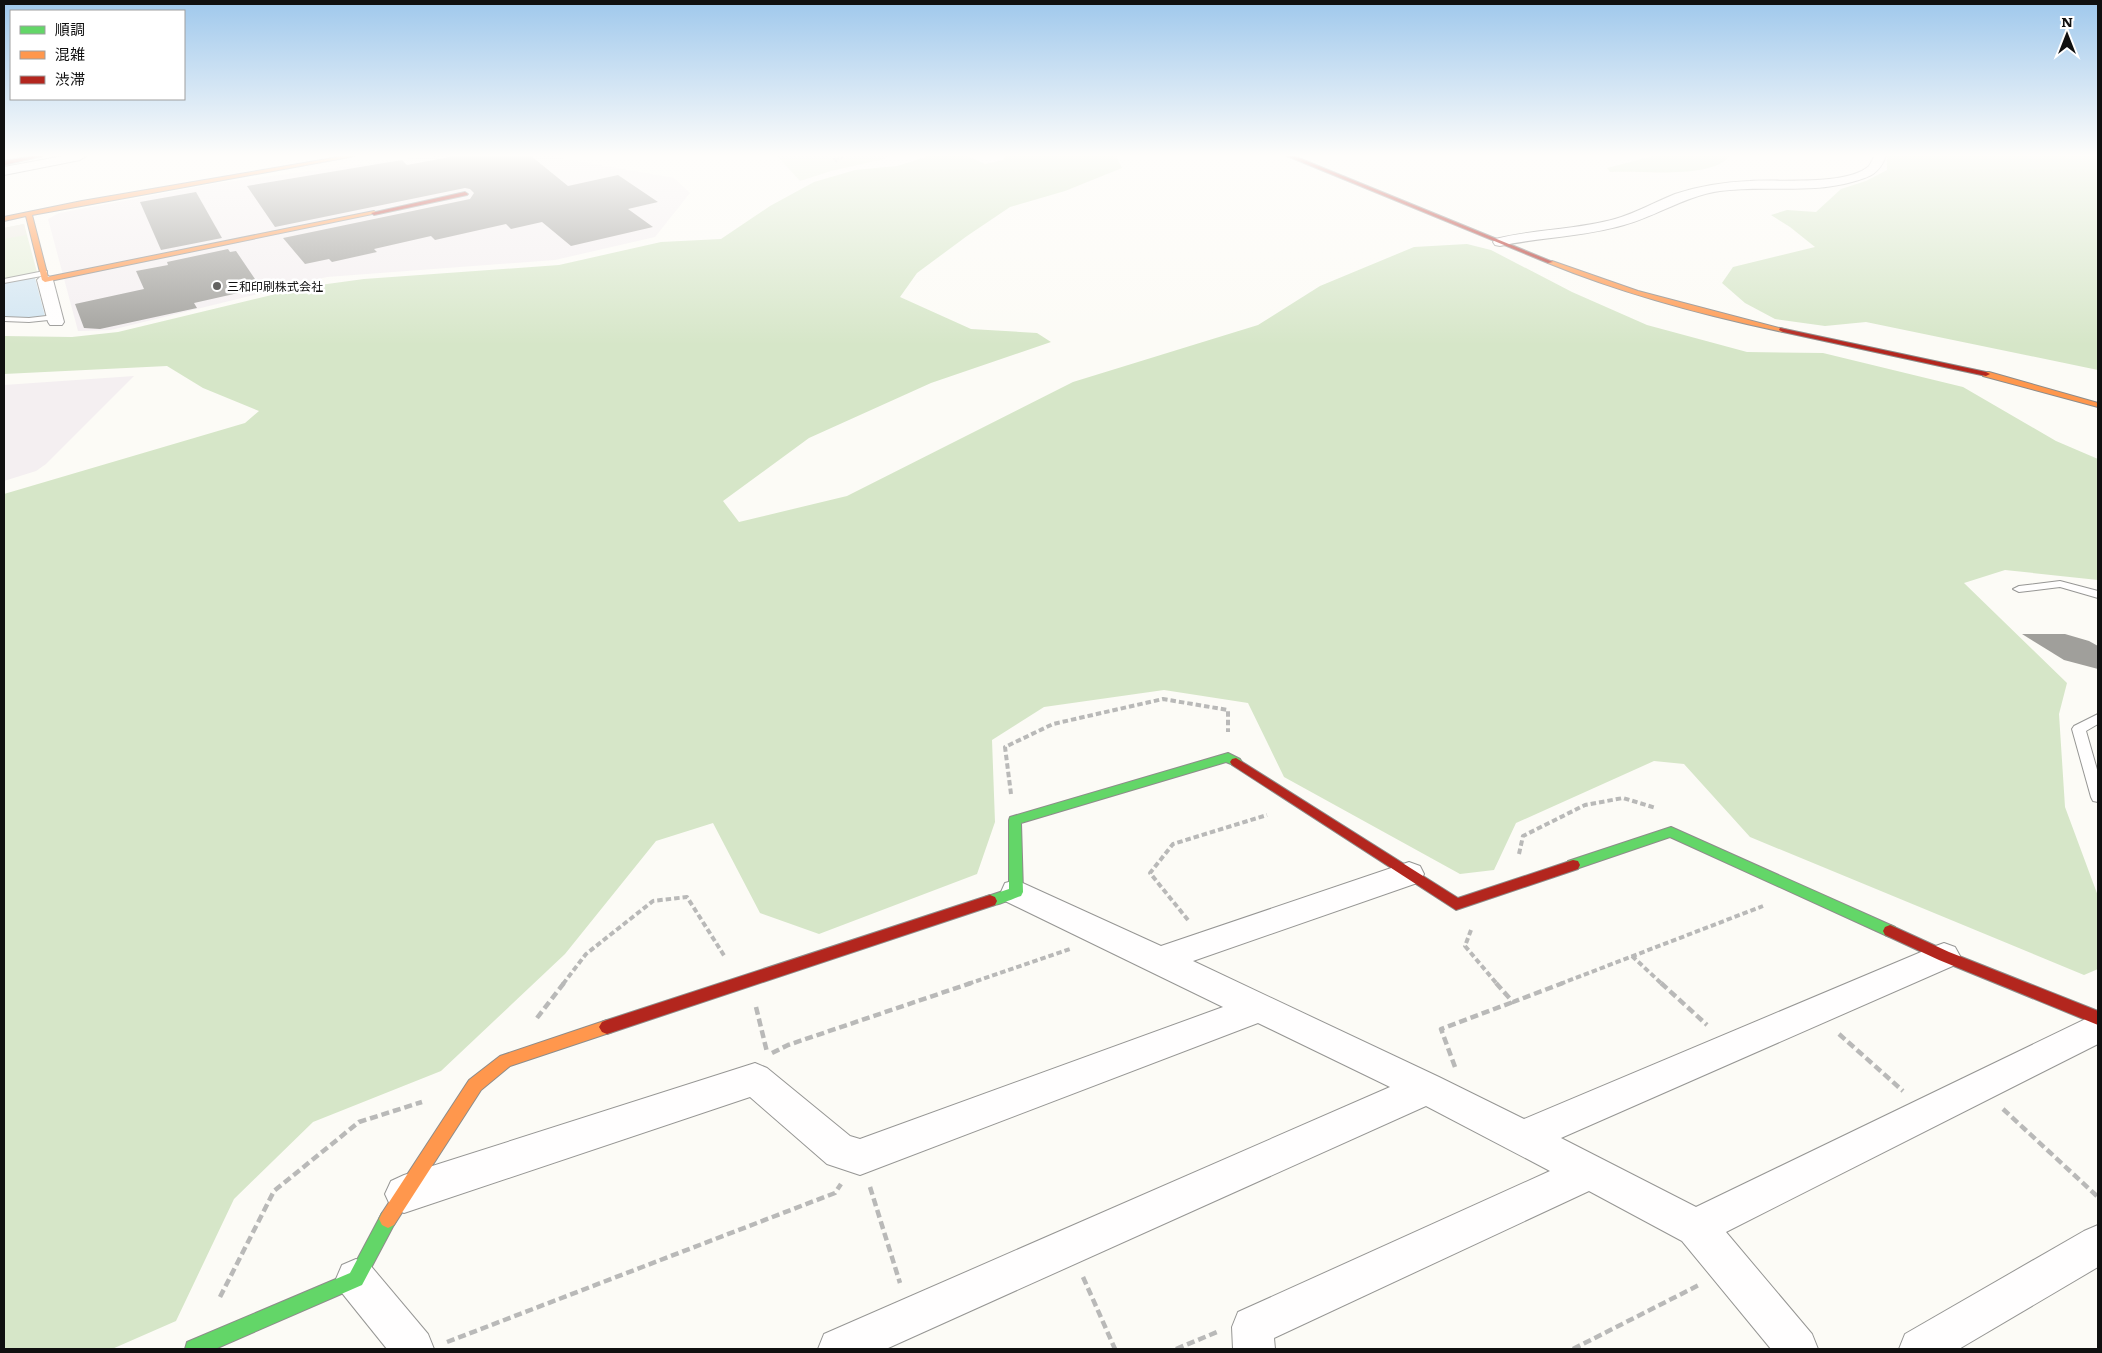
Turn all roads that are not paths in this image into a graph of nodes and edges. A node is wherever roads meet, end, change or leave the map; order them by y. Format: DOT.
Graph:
graph roads {
  1 [pos="30,219"];
  2 [pos="337,219"];
  3 [pos="1444,219"];
  4 [pos="1631,219"];
  5 [pos="1500,242"];
  6 [pos="44,277"];
  7 [pos="4,281"];
  8 [pos="4,319"];
  9 [pos="56,320"];
  10 [pos="2098,405"];
  11 [pos="2019,589"];
  12 [pos="2098,595"];
  13 [pos="2098,718"];
  14 [pos="2098,797"];
  15 [pos="1409,874"];
  16 [pos="1016,892"];
  17 [pos="1944,956"];
  18 [pos="1159,960"];
  19 [pos="1259,1008"];
  20 [pos="2098,1018"];
  21 [pos="2098,1028"];
  22 [pos="1427,1088"];
  23 [pos="1524,1137"];
  24 [pos="1590,1172"];
  25 [pos="404,1194"];
  26 [pos="1696,1227"];
  27 [pos="2098,1245"];
  28 [pos="356,1279"];
  29 [pos="1253,1338"];
  30 [pos="426,1348"];
  31 [pos="194,1349"];
  32 [pos="840,1349"];
  33 [pos="1797,1349"];
  34 [pos="1920,1349"];
  1 -- 6 [label="main road"];
  2 -- 6 [label="main road"];
  3 -- 5 [label="main road"];
  4 -- 5 [label="street"];
  5 -- 10 [label="main road"];
  6 -- 7 [label="lane"];
  6 -- 9 [label="street"];
  8 -- 9 [label="lane"];
  11 -- 12 [label="lane"];
  13 -- 14 [label="lane"];
  15 -- 16 [label="main road"];
  15 -- 17 [label="main road"];
  15 -- 18 [label="street"];
  16 -- 18 [label="street"];
  16 -- 25 [label="main road"];
  17 -- 20 [label="main road"];
  17 -- 23 [label="street"];
  18 -- 19 [label="street"];
  19 -- 22 [label="street"];
  19 -- 25 [label="street"];
  21 -- 26 [label="street"];
  22 -- 23 [label="street"];
  22 -- 32 [label="street"];
  23 -- 24 [label="street"];
  24 -- 26 [label="street"];
  24 -- 29 [label="street"];
  25 -- 28 [label="main road"];
  26 -- 33 [label="street"];
  27 -- 34 [label="street"];
  28 -- 30 [label="street"];
  28 -- 31 [label="main road"];
}
